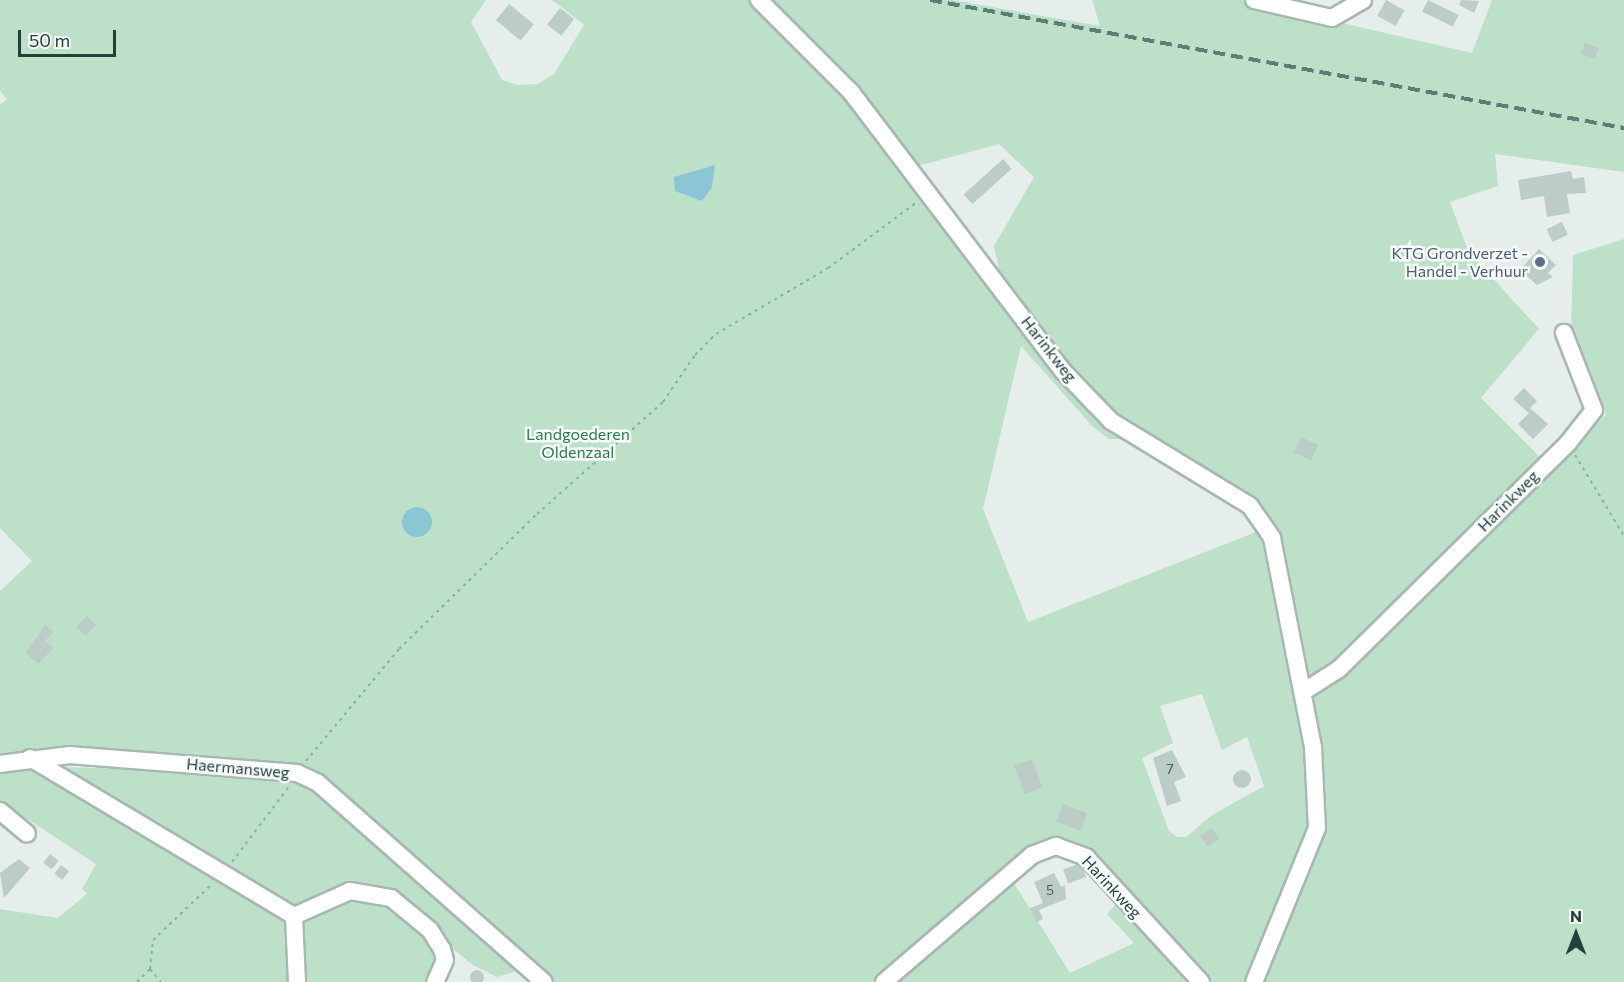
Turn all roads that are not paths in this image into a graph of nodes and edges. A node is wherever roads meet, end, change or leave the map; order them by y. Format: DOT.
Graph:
graph roads {
  1 [pos="759,0"];
  2 [pos="1254,0"];
  3 [pos="1363,0"];
  4 [pos="1564,333"];
  5 [pos="1303,692"];
  6 [pos="29,757"];
  7 [pos="0,764"];
  8 [pos="0,811"];
  9 [pos="27,834"];
  10 [pos="294,916"];
  11 [pos="297,982"];
  12 [pos="435,982"];
  13 [pos="544,982"];
  14 [pos="884,982"];
  15 [pos="1201,982"];
  16 [pos="1254,982"];
  1 -- 5 [label="street, Harinkweg"];
  2 -- 3 [label="street"];
  4 -- 5 [label="street, Harinkweg"];
  5 -- 16 [label="street, Harinkweg"];
  6 -- 7 [label="street, Haermansweg"];
  6 -- 10 [label="street"];
  6 -- 13 [label="street, Haermansweg"];
  8 -- 9 [label="street"];
  10 -- 11 [label="street"];
  10 -- 12 [label="street"];
  14 -- 15 [label="street, Harinkweg"];
}
